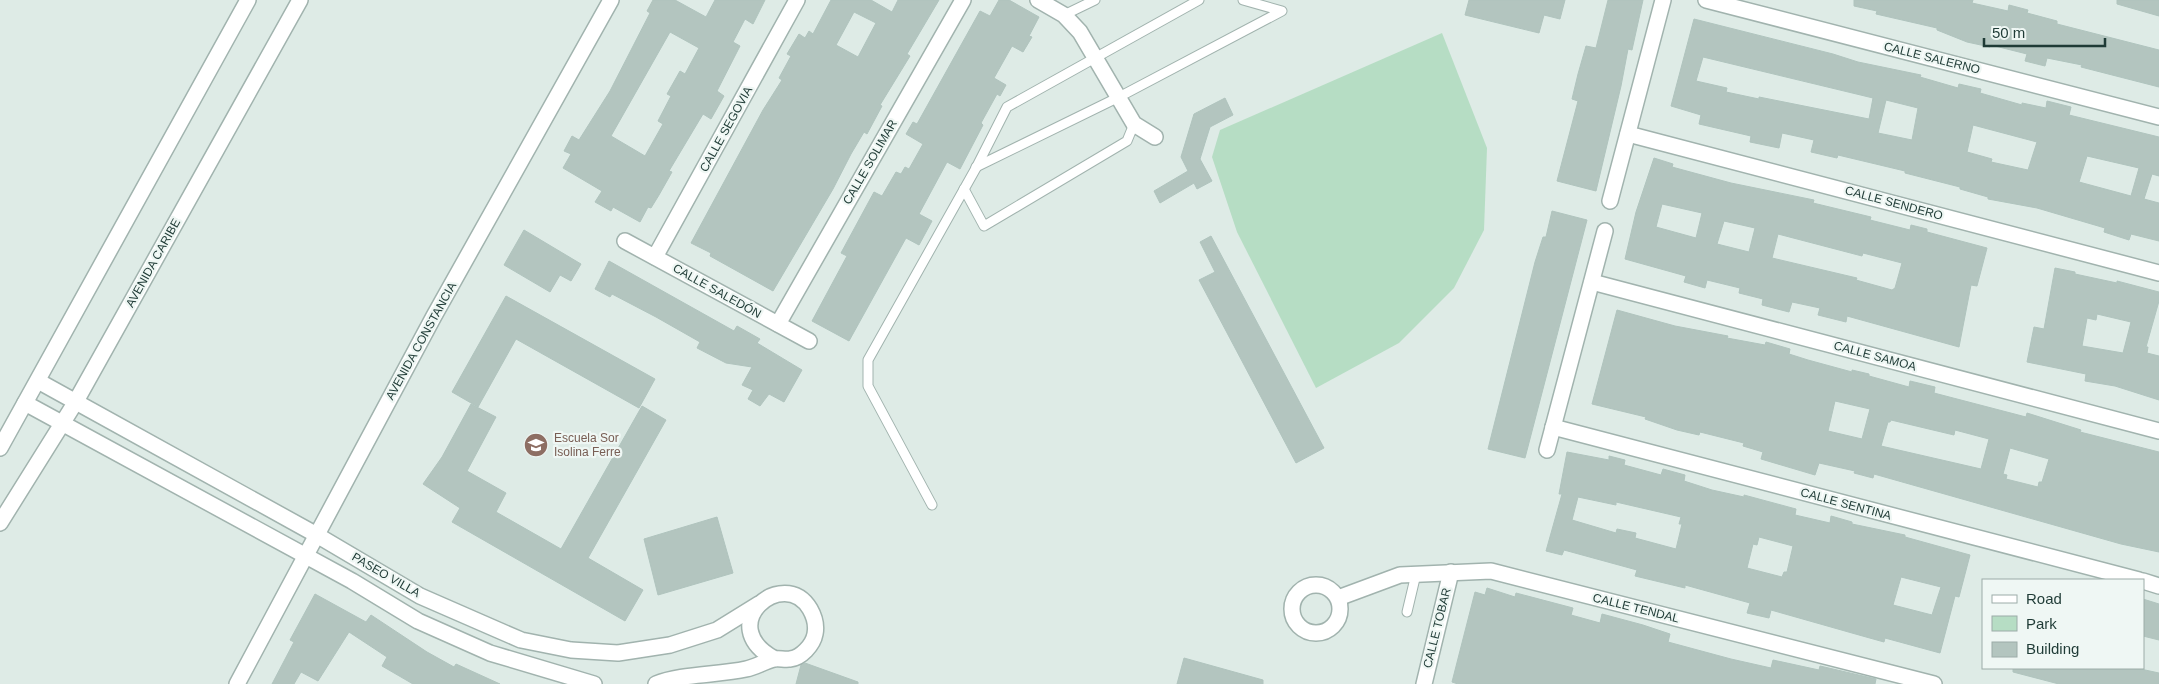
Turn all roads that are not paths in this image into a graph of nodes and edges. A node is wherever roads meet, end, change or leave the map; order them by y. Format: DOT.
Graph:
graph roads {
  1 [pos="248,0"];
  2 [pos="300,0"];
  3 [pos="611,0"];
  4 [pos="797,0"];
  5 [pos="963,0"];
  6 [pos="1038,0"];
  7 [pos="1095,0"];
  8 [pos="1199,0"];
  9 [pos="1243,0"];
  10 [pos="1663,0"];
  11 [pos="1706,0"];
  12 [pos="1064,15"];
  13 [pos="1096,57"];
  14 [pos="1119,97"];
  15 [pos="2159,117"];
  16 [pos="1134,124"];
  17 [pos="1628,134"];
  18 [pos="1155,136"];
  19 [pos="976,168"];
  20 [pos="964,189"];
  21 [pos="1610,200"];
  22 [pos="1605,231"];
  23 [pos="625,241"];
  24 [pos="655,257"];
  25 [pos="2159,273"];
  26 [pos="1592,282"];
  27 [pos="778,324"];
  28 [pos="808,341"];
  29 [pos="38,381"];
  30 [pos="25,403"];
  31 [pos="75,403"];
  32 [pos="62,425"];
  33 [pos="1553,428"];
  34 [pos="2159,431"];
  35 [pos="0,448"];
  36 [pos="1547,450"];
  37 [pos="932,506"];
  38 [pos="0,523"];
  39 [pos="315,534"];
  40 [pos="305,556"];
  41 [pos="1451,572"];
  42 [pos="1416,574"];
  43 [pos="2135,579"];
  44 [pos="2144,581"];
  45 [pos="2159,586"];
  46 [pos="1338,598"];
  47 [pos="758,604"];
  48 [pos="1407,612"];
  49 [pos="775,659"];
  50 [pos="1883,677"];
  51 [pos="709,679"];
  52 [pos="236,684"];
  53 [pos="594,684"];
  54 [pos="656,684"];
  55 [pos="1424,684"];
  56 [pos="1934,684"];
  1 -- 29 [label="street"];
  2 -- 31 [label="street, AVENIDA CARIBE"];
  3 -- 39 [label="street, AVENIDA CONSTANCIA"];
  4 -- 24 [label="street, CALLE SEGOVIA"];
  5 -- 27 [label="street, CALLE SOLIMAR"];
  6 -- 12 [label="street"];
  7 -- 12 [label="lane"];
  8 -- 13 [label="lane"];
  9 -- 14 [label="lane"];
  10 -- 17 [label="street"];
  11 -- 15 [label="street, CALLE SALERNO"];
  12 -- 13 [label="street"];
  13 -- 14 [label="street"];
  13 -- 19 [label="lane"];
  14 -- 16 [label="street"];
  14 -- 19 [label="lane"];
  16 -- 18 [label="street"];
  16 -- 20 [label="lane"];
  17 -- 21 [label="street"];
  17 -- 25 [label="street, CALLE SENDERO"];
  19 -- 20 [label="lane"];
  20 -- 37 [label="lane"];
  22 -- 26 [label="street"];
  23 -- 24 [label="street, CALLE SALEDÓN"];
  24 -- 27 [label="street, CALLE SALEDÓN"];
  26 -- 33 [label="street"];
  26 -- 34 [label="street, CALLE SAMOA"];
  27 -- 28 [label="street, CALLE SALEDÓN"];
  29 -- 30 [label="street"];
  29 -- 31 [label="street, PASEO VILLA"];
  30 -- 32 [label="street, PASEO VILLA"];
  30 -- 35 [label="street"];
  31 -- 32 [label="street, AVENIDA CARIBE"];
  31 -- 39 [label="street, PASEO VILLA"];
  32 -- 38 [label="street, AVENIDA CARIBE"];
  32 -- 40 [label="street, PASEO VILLA"];
  33 -- 36 [label="street"];
  33 -- 43 [label="street, CALLE SENTINA"];
  39 -- 40 [label="street, AVENIDA CONSTANCIA"];
  39 -- 47 [label="street, PASEO VILLA"];
  40 -- 52 [label="street, AVENIDA CONSTANCIA"];
  40 -- 53 [label="street, PASEO VILLA"];
  41 -- 42 [label="street, CALLE TENDAL"];
  41 -- 50 [label="street, CALLE TENDAL"];
  41 -- 55 [label="street, CALLE TOBAR"];
  42 -- 46 [label="street, CALLE TENDAL"];
  42 -- 48 [label="lane"];
  44 -- 45 [label="street"];
  47 -- 49 [label="street"];
  47 -- 49 [label="street, PASEO VILLA"];
  49 -- 51 [label="street, PASEO VILLA"];
  50 -- 56 [label="street, CALLE TENDAL"];
  51 -- 54 [label="street, PASEO VILLA"];
}
